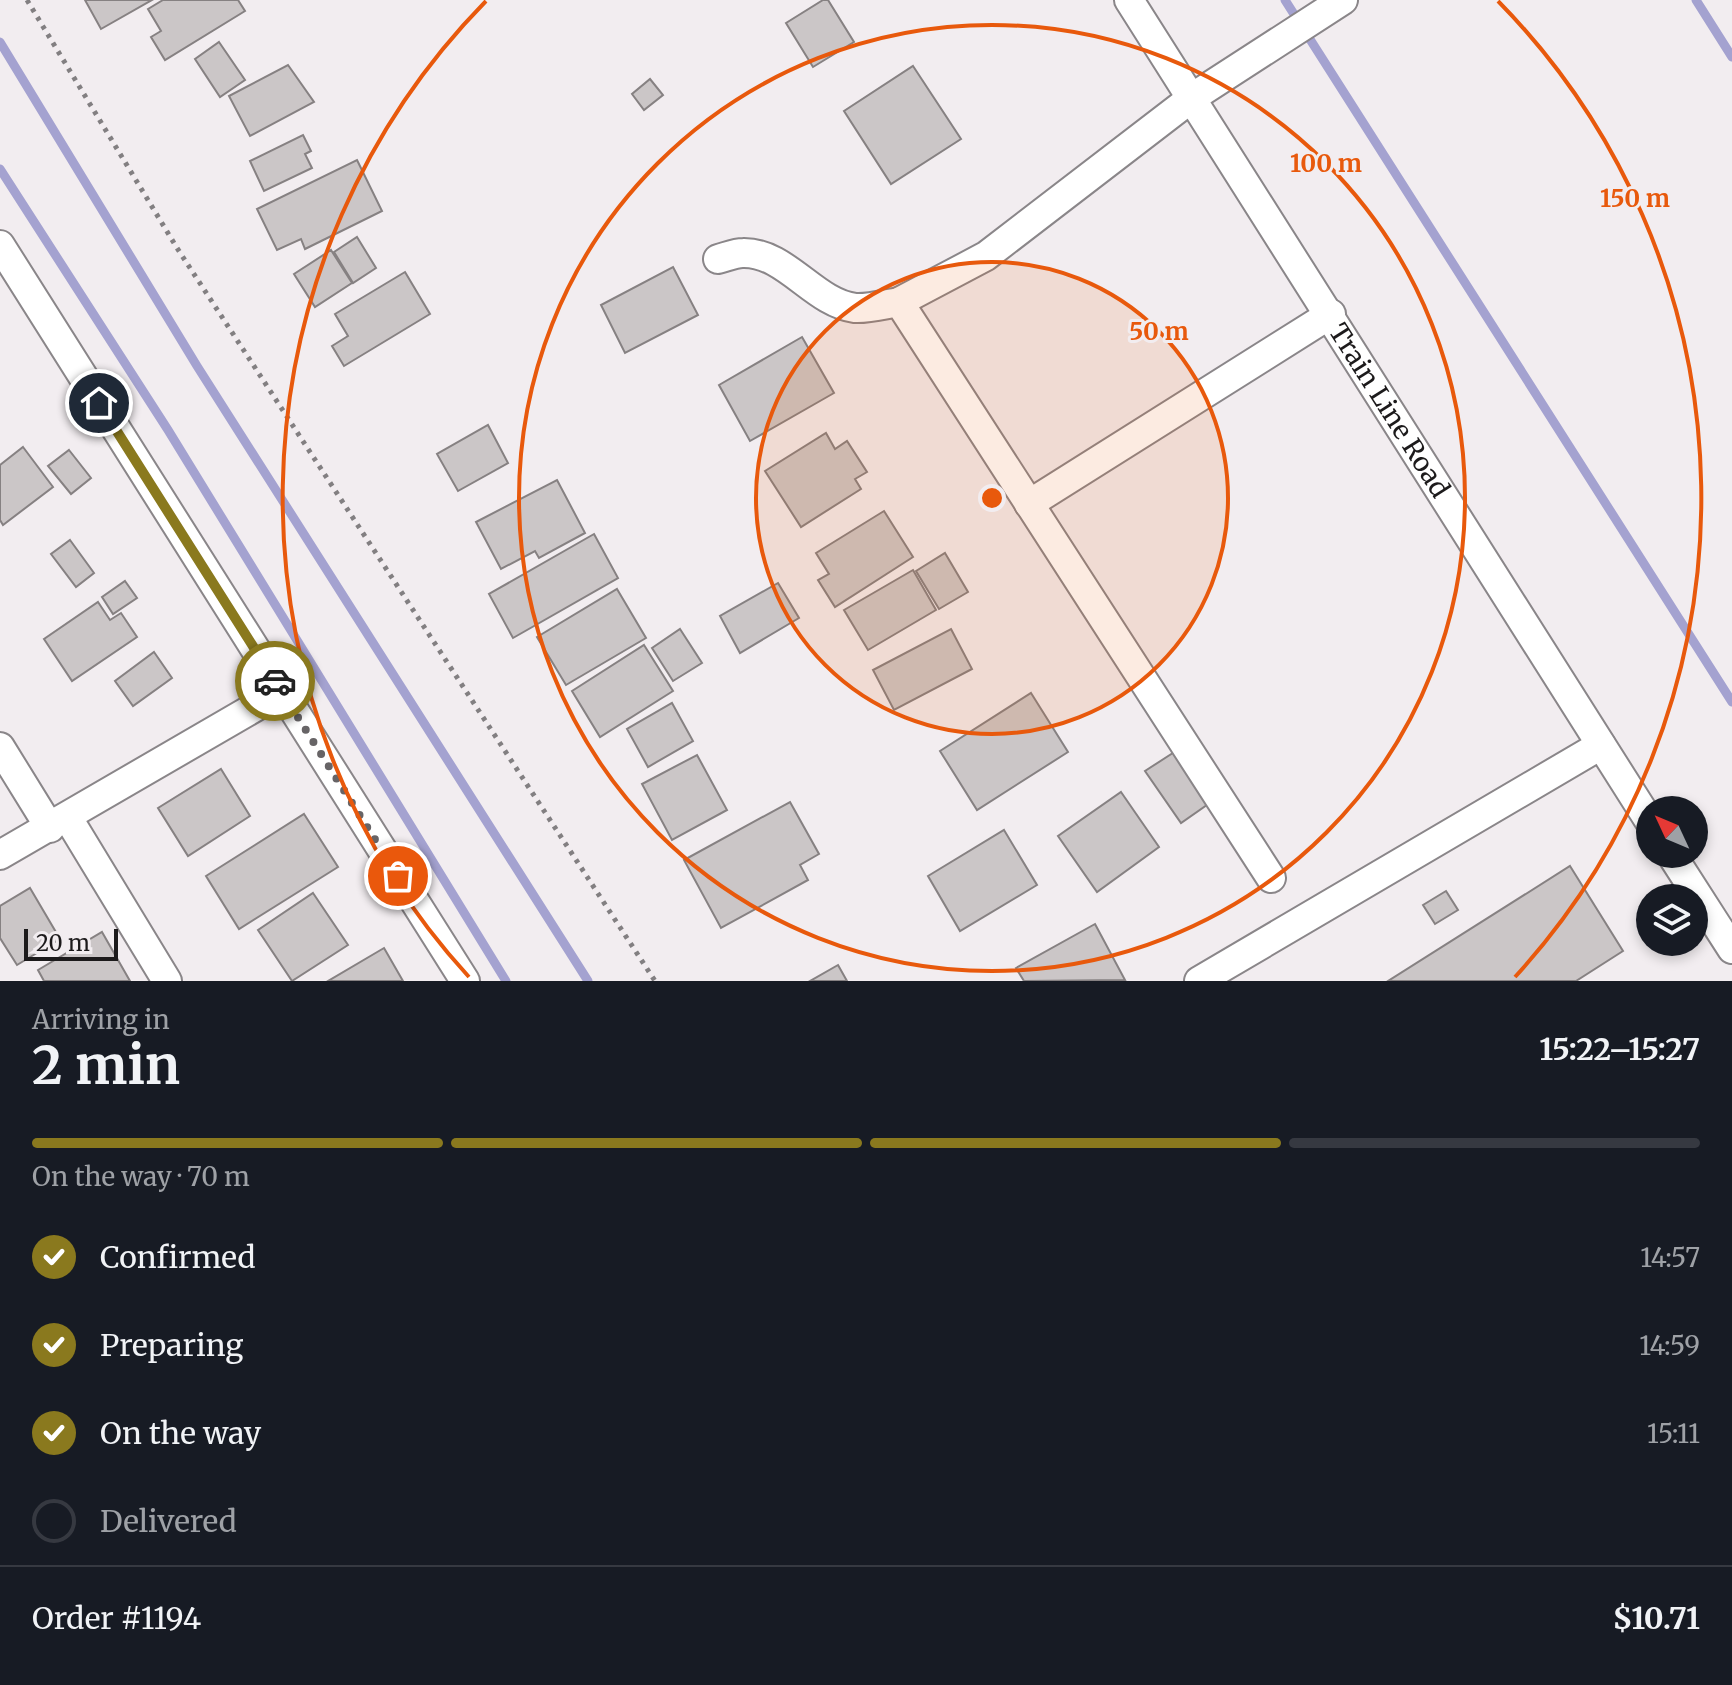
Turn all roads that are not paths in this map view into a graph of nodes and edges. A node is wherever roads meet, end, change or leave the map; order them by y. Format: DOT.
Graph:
graph roads {
  1 [pos="1129,0"];
  2 [pos="1334,6"];
  3 [pos="1193,97"];
  4 [pos="0,245"];
  5 [pos="718,259"];
  6 [pos="899,302"];
  7 [pos="1331,314"];
  8 [pos="1029,504"];
  9 [pos="281,692"];
  10 [pos="1601,745"];
  11 [pos="0,747"];
  12 [pos="1636,800"];
  13 [pos="59,823"];
  14 [pos="0,855"];
  15 [pos="1680,868"];
  16 [pos="1271,878"];
  17 [pos="1732,949"];
  18 [pos="167,981"];
  19 [pos="465,981"];
  20 [pos="1199,981"];
  1 -- 3 [label="street, Train Line Road"];
  2 -- 3 [label="street"];
  3 -- 6 [label="street"];
  3 -- 7 [label="street, Train Line Road"];
  4 -- 9 [label="street"];
  5 -- 6 [label="street"];
  6 -- 8 [label="street"];
  7 -- 8 [label="street"];
  7 -- 10 [label="street, Train Line Road"];
  8 -- 16 [label="street"];
  9 -- 13 [label="street"];
  9 -- 19 [label="street"];
  10 -- 12 [label="street, Train Line Road"];
  10 -- 20 [label="street"];
  11 -- 13 [label="street"];
  13 -- 14 [label="street"];
  13 -- 18 [label="street"];
  15 -- 17 [label="street"];
}
